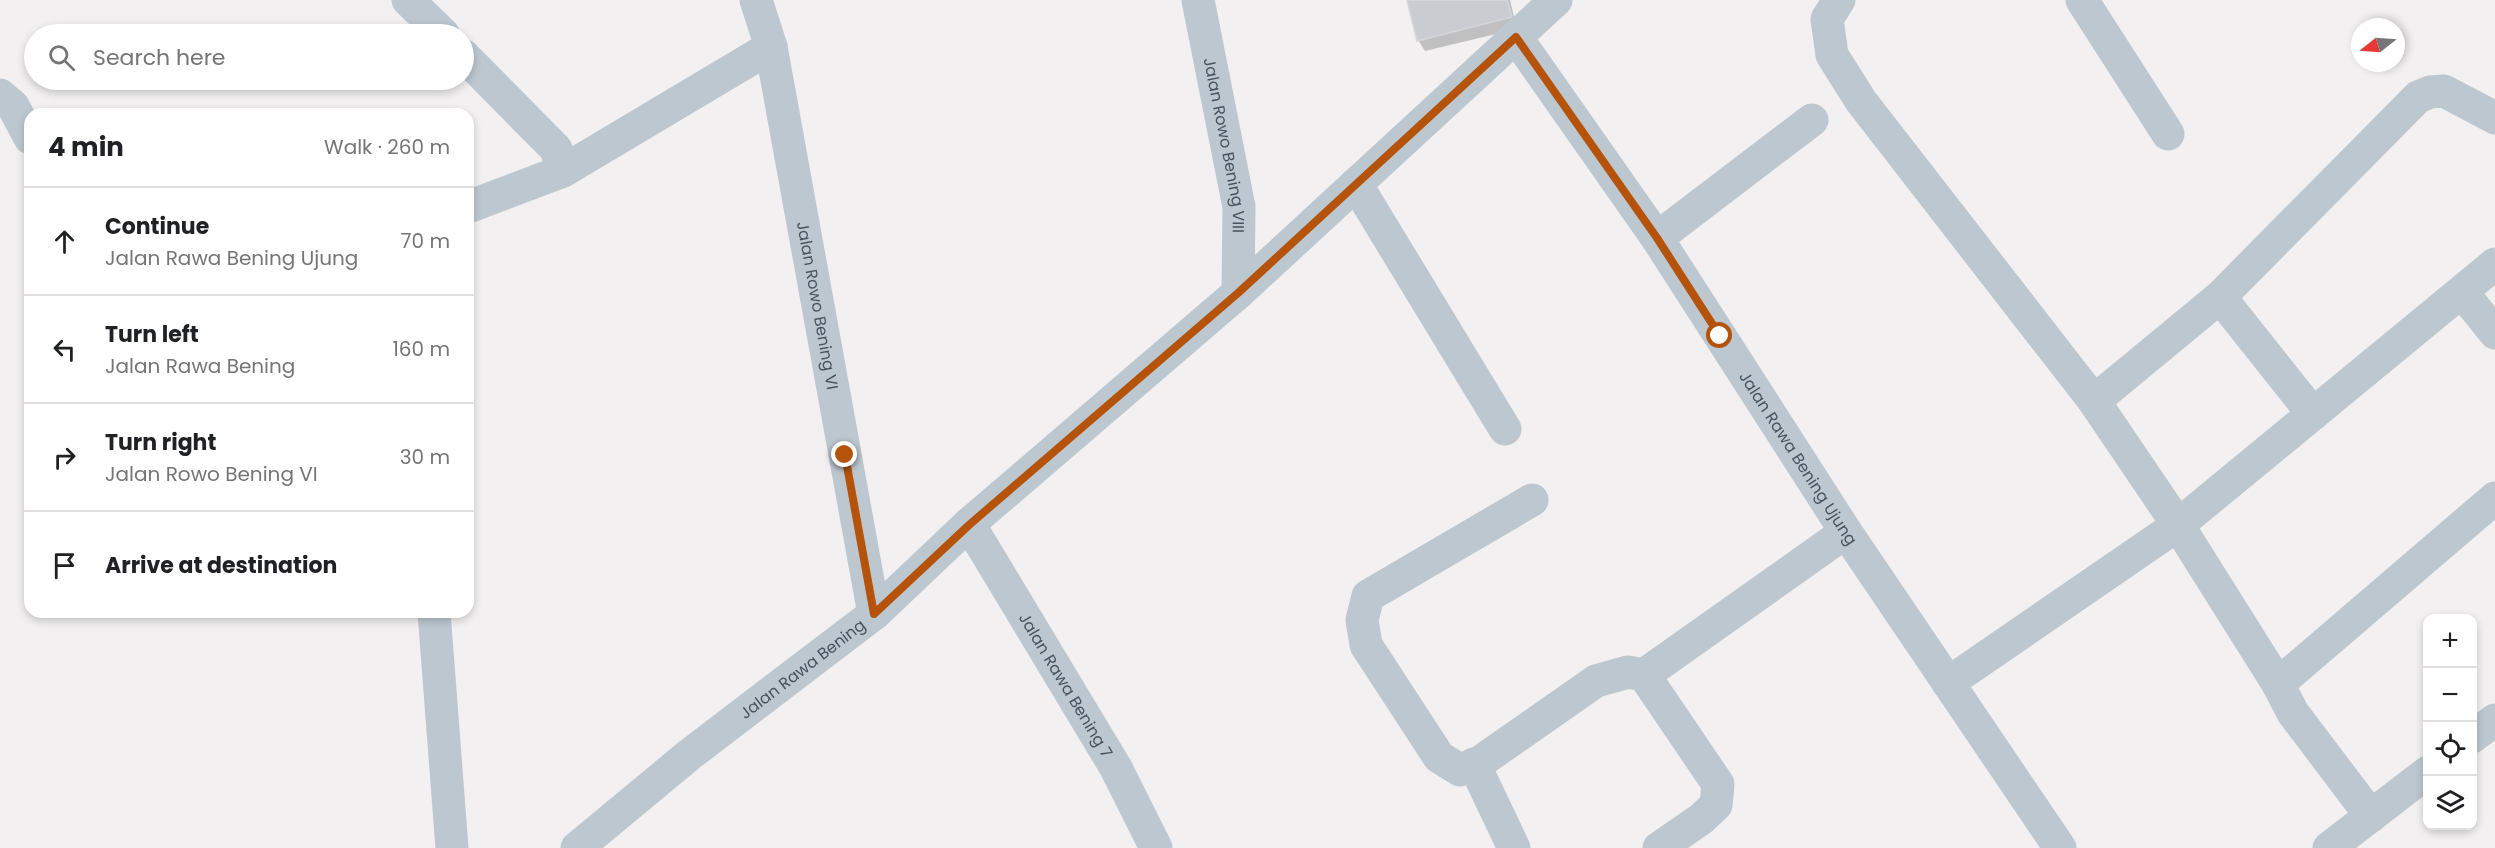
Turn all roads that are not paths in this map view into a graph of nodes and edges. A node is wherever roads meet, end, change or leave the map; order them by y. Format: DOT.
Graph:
graph roads {
  1 [pos="408,0"];
  2 [pos="756,0"];
  3 [pos="1198,0"];
  4 [pos="1556,0"];
  5 [pos="1839,0"];
  6 [pos="2082,0"];
  7 [pos="432,24"];
  8 [pos="1516,37"];
  9 [pos="771,46"];
  10 [pos="474,66"];
  11 [pos="0,95"];
  12 [pos="2495,118"];
  13 [pos="1812,120"];
  14 [pos="24,127"];
  15 [pos="2168,134"];
  16 [pos="563,171"];
  17 [pos="1356,184"];
  18 [pos="474,205"];
  19 [pos="1657,238"];
  20 [pos="2495,264"];
  21 [pos="2462,292"];
  22 [pos="1238,293"];
  23 [pos="2220,297"];
  24 [pos="2495,333"];
  25 [pos="2094,401"];
  26 [pos="2313,414"];
  27 [pos="1505,429"];
  28 [pos="2495,498"];
  29 [pos="1532,500"];
  30 [pos="969,525"];
  31 [pos="2178,525"];
  32 [pos="1846,532"];
  33 [pos="874,614"];
  34 [pos="434,618"];
  35 [pos="1644,675"];
  36 [pos="1948,683"];
  37 [pos="2278,684"];
  38 [pos="2495,720"];
  39 [pos="2477,733"];
  40 [pos="1474,764"];
  41 [pos="2423,775"];
  42 [pos="2371,816"];
  43 [pos="452,848"];
  44 [pos="577,848"];
  45 [pos="1156,848"];
  46 [pos="1514,848"];
  47 [pos="1659,848"];
  48 [pos="2061,848"];
  49 [pos="2329,848"];
  1 -- 7 [label="street"];
  2 -- 9 [label="street, Jalan Rowo Bening VI"];
  3 -- 22 [label="street, Jalan Rowo Bening VIII"];
  4 -- 8 [label="street, Jalan Rawa Bening"];
  5 -- 25 [label="street"];
  6 -- 15 [label="street"];
  8 -- 17 [label="street, Jalan Rawa Bening"];
  8 -- 19 [label="street, Jalan Rawa Bening Ujung"];
  9 -- 16 [label="street"];
  9 -- 33 [label="street, Jalan Rowo Bening VI"];
  10 -- 16 [label="street"];
  11 -- 14 [label="street"];
  12 -- 23 [label="street"];
  13 -- 19 [label="street"];
  16 -- 18 [label="street"];
  17 -- 22 [label="street, Jalan Rawa Bening"];
  17 -- 27 [label="street"];
  19 -- 32 [label="street, Jalan Rawa Bening Ujung"];
  20 -- 21 [label="street"];
  21 -- 24 [label="street"];
  21 -- 26 [label="street"];
  22 -- 30 [label="street, Jalan Rawa Bening"];
  23 -- 25 [label="street"];
  23 -- 26 [label="street"];
  25 -- 31 [label="street"];
  26 -- 31 [label="street"];
  28 -- 37 [label="street"];
  29 -- 40 [label="street"];
  30 -- 33 [label="street, Jalan Rawa Bening"];
  30 -- 45 [label="street, Jalan Rawa Bening 7"];
  31 -- 36 [label="street"];
  31 -- 37 [label="street"];
  32 -- 35 [label="street"];
  32 -- 36 [label="street, Jalan Rawa Bening Ujung"];
  33 -- 44 [label="street, Jalan Rawa Bening"];
  34 -- 43 [label="street"];
  35 -- 40 [label="street"];
  35 -- 47 [label="street"];
  36 -- 48 [label="street, Jalan Rawa Bening Ujung"];
  37 -- 42 [label="street"];
  38 -- 39 [label="street"];
  40 -- 46 [label="street"];
  41 -- 42 [label="street"];
  42 -- 49 [label="street"];
}
